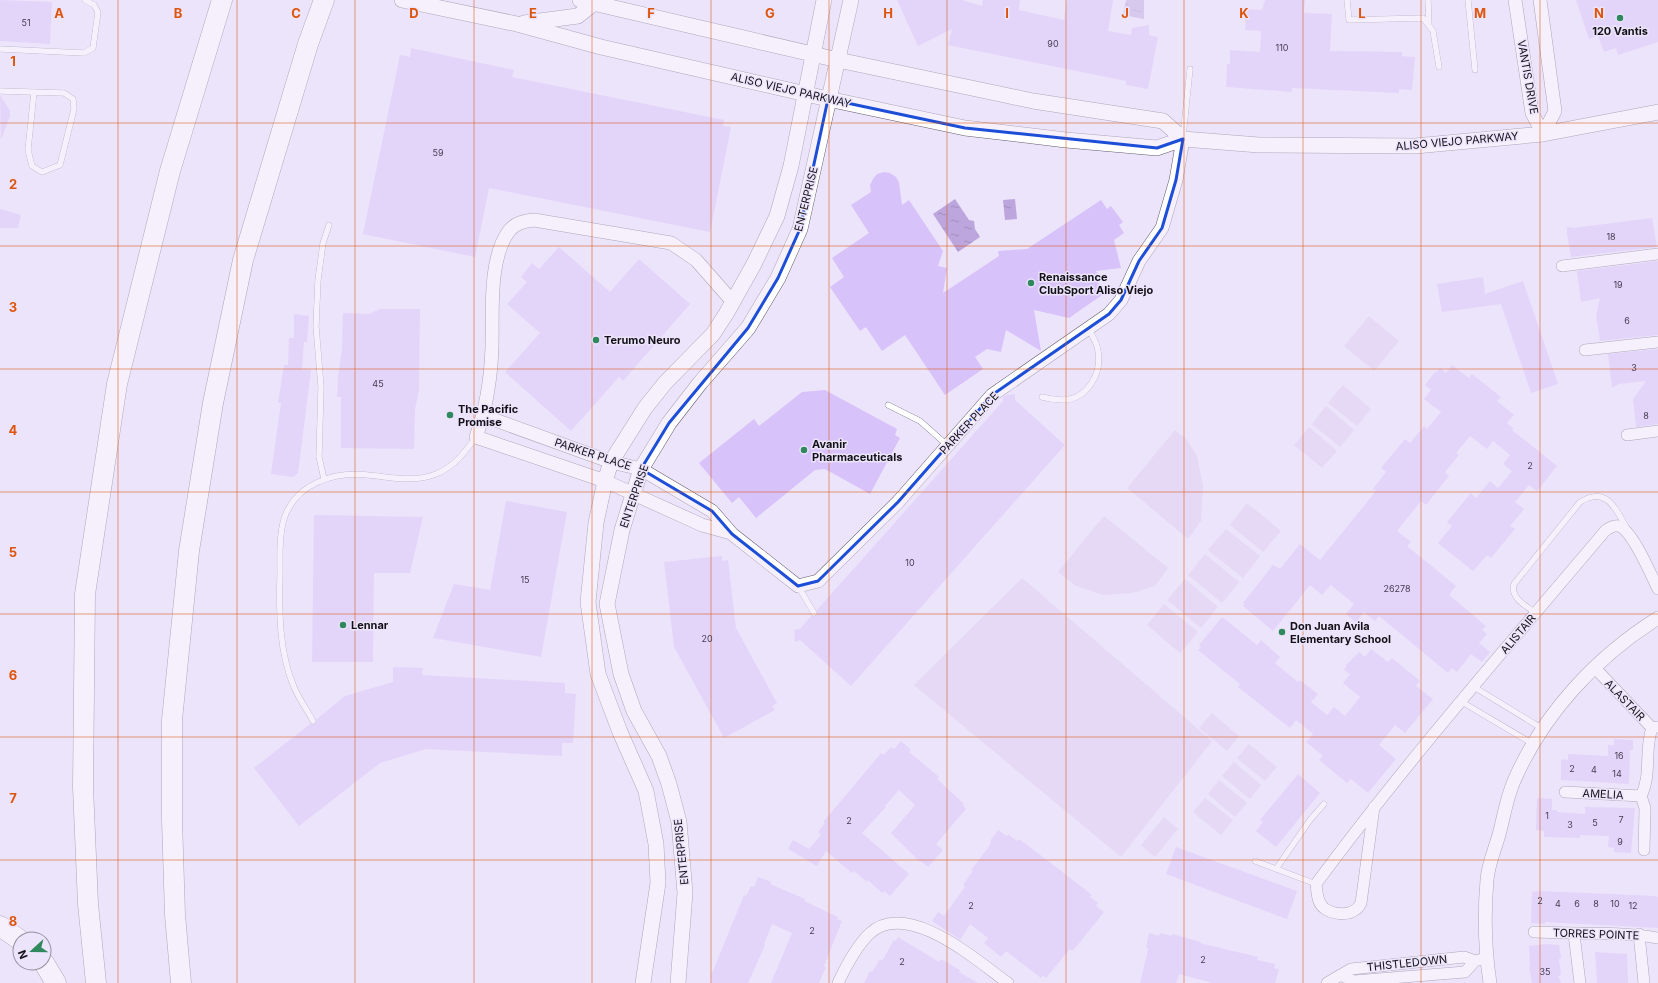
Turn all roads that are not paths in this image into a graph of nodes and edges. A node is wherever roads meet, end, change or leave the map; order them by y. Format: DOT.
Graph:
graph roads {
  1 [pos="85,0"];
  2 [pos="324,0"];
  3 [pos="402,0"];
  4 [pos="824,0"];
  5 [pos="851,0"];
  6 [pos="1348,0"];
  7 [pos="1428,0"];
  8 [pos="1468,0"];
  9 [pos="1515,0"];
  10 [pos="1540,0"];
  11 [pos="590,1"];
  12 [pos="221,5"];
  13 [pos="517,24"];
  14 [pos="1429,26"];
  15 [pos="0,49"];
  16 [pos="812,54"];
  17 [pos="838,60"];
  18 [pos="1439,67"];
  19 [pos="1190,69"];
  20 [pos="1475,70"];
  21 [pos="0,91"];
  22 [pos="34,92"];
  23 [pos="806,94"];
  24 [pos="828,99"];
  25 [pos="1658,112"];
  26 [pos="1543,134"];
  27 [pos="1183,139"];
  28 [pos="329,225"];
  29 [pos="1658,254"];
  30 [pos="1562,266"];
  31 [pos="733,302"];
  32 [pos="1088,328"];
  33 [pos="1658,342"];
  34 [pos="1586,350"];
  35 [pos="1042,397"];
  36 [pos="888,405"];
  37 [pos="484,416"];
  38 [pos="1658,431"];
  39 [pos="1627,435"];
  40 [pos="476,437"];
  41 [pos="947,446"];
  42 [pos="611,462"];
  43 [pos="641,469"];
  44 [pos="324,479"];
  45 [pos="605,481"];
  46 [pos="634,493"];
  47 [pos="1629,533"];
  48 [pos="732,534"];
  49 [pos="798,586"];
  50 [pos="1658,589"];
  51 [pos="814,613"];
  52 [pos="1536,613"];
  53 [pos="1658,618"];
  54 [pos="1594,667"];
  55 [pos="1474,687"];
  56 [pos="1462,702"];
  57 [pos="314,721"];
  58 [pos="1655,728"];
  59 [pos="1543,730"];
  60 [pos="1533,744"];
  61 [pos="1565,792"];
  62 [pos="1641,796"];
  63 [pos="1324,804"];
  64 [pos="1374,807"];
  65 [pos="1644,850"];
  66 [pos="1255,861"];
  67 [pos="1276,869"];
  68 [pos="1316,884"];
  69 [pos="0,926"];
  70 [pos="1534,932"];
  71 [pos="12,934"];
  72 [pos="1574,934"];
  73 [pos="1639,934"];
  74 [pos="1658,938"];
  75 [pos="1480,960"];
  76 [pos="49,971"];
  77 [pos="56,983"];
  78 [pos="96,983"];
  79 [pos="181,983"];
  80 [pos="643,983"];
  81 [pos="678,983"];
  82 [pos="838,983"];
  83 [pos="1008,983"];
  84 [pos="1327,983"];
  85 [pos="1490,983"];
  86 [pos="1580,983"];
  87 [pos="1644,983"];
  1 -- 15 [label="lane"];
  2 -- 79 [label="highway"];
  3 -- 13 [label="main road, ALISO VIEJO PARKWAY"];
  4 -- 16 [label="main road, ENTERPRISE"];
  5 -- 17 [label="main road, ENTERPRISE"];
  6 -- 14 [label="lane"];
  7 -- 14 [label="lane"];
  8 -- 20 [label="lane"];
  9 -- 26 [label="street, VANTIS DRIVE"];
  10 -- 26 [label="street, VANTIS DRIVE"];
  11 -- 13 [label="main road"];
  11 -- 16 [label="main road"];
  12 -- 78 [label="highway"];
  13 -- 23 [label="main road, ALISO VIEJO PARKWAY"];
  14 -- 18 [label="lane"];
  16 -- 17 [label="main road"];
  16 -- 23 [label="main road, ENTERPRISE"];
  17 -- 24 [label="main road, ENTERPRISE"];
  17 -- 27 [label="main road"];
  19 -- 27 [label="lane"];
  21 -- 22 [label="lane"];
  22 -- 22 [label="lane"];
  23 -- 24 [label="main road, ALISO VIEJO PARKWAY"];
  23 -- 31 [label="main road, ENTERPRISE"];
  24 -- 27 [label="main road, ALISO VIEJO PARKWAY"];
  24 -- 43 [label="main road, ENTERPRISE"];
  25 -- 26 [label="main road, ALISO VIEJO PARKWAY"];
  26 -- 27 [label="main road, ALISO VIEJO PARKWAY"];
  27 -- 32 [label="street, PARKER PLACE"];
  28 -- 44 [label="lane"];
  29 -- 30 [label="street"];
  31 -- 37 [label="street"];
  31 -- 42 [label="main road, ENTERPRISE"];
  32 -- 35 [label="lane"];
  32 -- 41 [label="street, PARKER PLACE"];
  33 -- 34 [label="street"];
  36 -- 41 [label="lane"];
  37 -- 40 [label="street"];
  37 -- 42 [label="street, PARKER PLACE"];
  38 -- 39 [label="street"];
  40 -- 44 [label="lane"];
  40 -- 45 [label="street, PARKER PLACE"];
  41 -- 49 [label="street, PARKER PLACE"];
  42 -- 43 [label="street, PARKER PLACE"];
  42 -- 45 [label="main road, ENTERPRISE"];
  43 -- 46 [label="main road, ENTERPRISE"];
  43 -- 48 [label="street, PARKER PLACE"];
  44 -- 57 [label="lane"];
  45 -- 46 [label="street, PARKER PLACE"];
  45 -- 80 [label="main road, ENTERPRISE"];
  46 -- 48 [label="street, PARKER PLACE"];
  46 -- 81 [label="main road, ENTERPRISE"];
  47 -- 50 [label="street"];
  47 -- 52 [label="street, ALISTAIR"];
  47 -- 52 [label="lane"];
  48 -- 49 [label="street, PARKER PLACE"];
  49 -- 51 [label="lane"];
  52 -- 55 [label="street, ALISTAIR"];
  53 -- 54 [label="street"];
  54 -- 58 [label="street, ALASTAIR"];
  54 -- 59 [label="street"];
  55 -- 56 [label="street, ALISTAIR"];
  55 -- 59 [label="lane"];
  56 -- 60 [label="lane"];
  56 -- 64 [label="street, ALISTAIR"];
  58 -- 62 [label="street"];
  59 -- 60 [label="street"];
  60 -- 75 [label="street"];
  61 -- 62 [label="street, AMELIA"];
  62 -- 65 [label="street"];
  63 -- 67 [label="lane"];
  64 -- 68 [label="street, ALISTAIR"];
  64 -- 68 [label="street"];
  66 -- 67 [label="lane"];
  67 -- 68 [label="lane"];
  69 -- 71 [label="highway"];
  70 -- 72 [label="street, TORRES POINTE"];
  72 -- 73 [label="street, TORRES POINTE"];
  72 -- 86 [label="street"];
  73 -- 74 [label="street, TORRES POINTE"];
  73 -- 87 [label="street"];
  75 -- 84 [label="street, THISTLEDOWN"];
  75 -- 85 [label="street"];
  76 -- 77 [label="highway"];
  82 -- 83 [label="street"];
}
